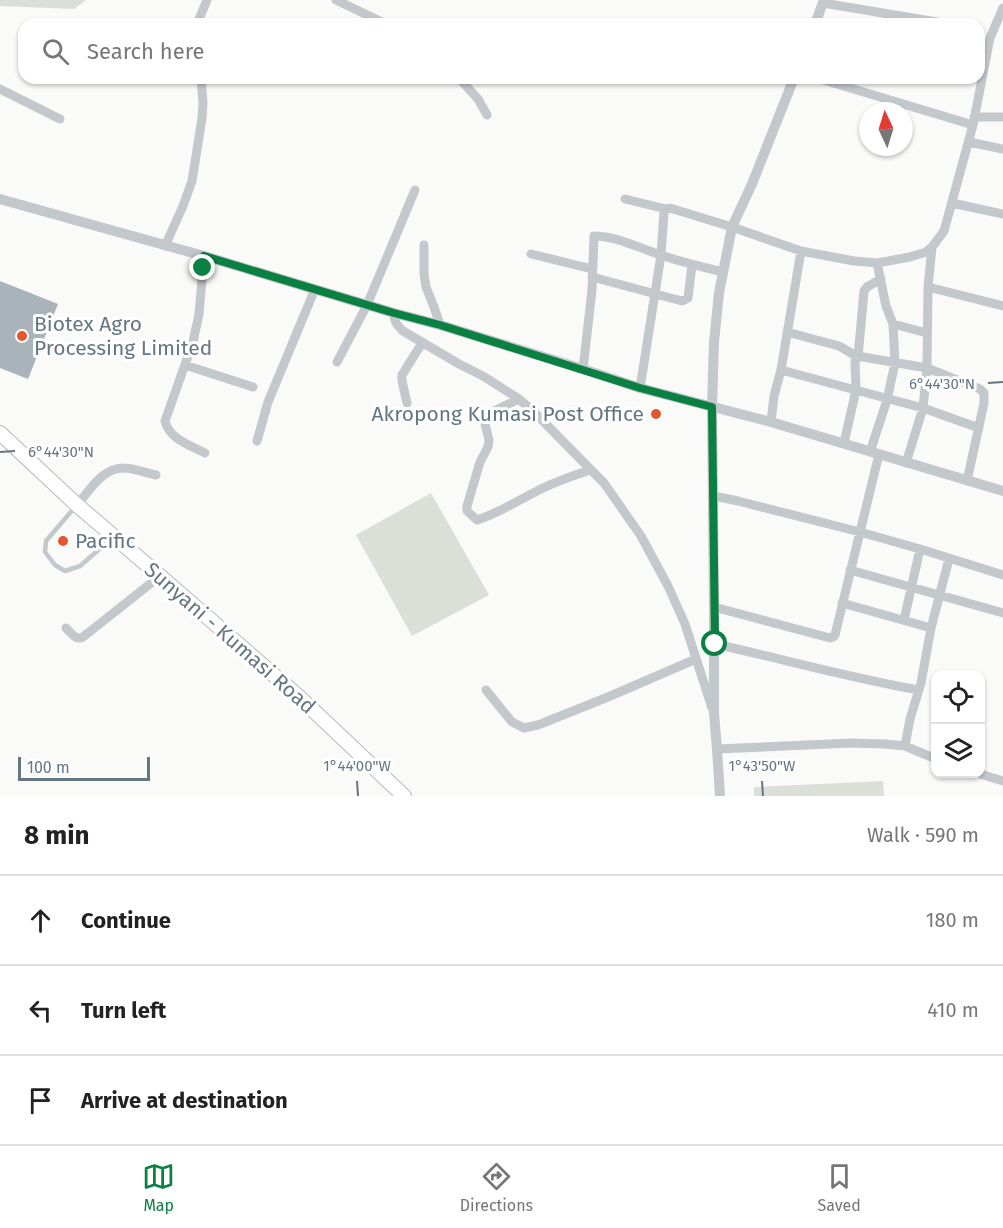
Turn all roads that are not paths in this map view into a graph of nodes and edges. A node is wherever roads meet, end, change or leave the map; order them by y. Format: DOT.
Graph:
graph roads {
  1 [pos="207,0"];
  2 [pos="336,0"];
  3 [pos="823,2"];
  4 [pos="1003,8"];
  5 [pos="200,18"];
  6 [pos="374,18"];
  7 [pos="817,18"];
  8 [pos="914,18"];
  9 [pos="1000,21"];
  10 [pos="985,64"];
  11 [pos="201,84"];
  12 [pos="464,84"];
  13 [pos="792,84"];
  14 [pos="839,84"];
  15 [pos="981,84"];
  16 [pos="0,89"];
  17 [pos="487,115"];
  18 [pos="1003,117"];
  19 [pos="60,119"];
  20 [pos="974,121"];
  21 [pos="969,142"];
  22 [pos="1003,149"];
  23 [pos="415,190"];
  24 [pos="625,199"];
  25 [pos="0,200"];
  26 [pos="952,203"];
  27 [pos="666,209"];
  28 [pos="1003,214"];
  29 [pos="732,227"];
  30 [pos="424,245"];
  31 [pos="165,246"];
  32 [pos="932,247"];
  33 [pos="801,251"];
  34 [pos="531,254"];
  35 [pos="661,255"];
  36 [pos="204,256"];
  37 [pos="877,263"];
  38 [pos="692,265"];
  39 [pos="592,273"];
  40 [pos="723,273"];
  41 [pos="881,279"];
  42 [pos="928,287"];
  43 [pos="315,289"];
  44 [pos="655,294"];
  45 [pos="367,304"];
  46 [pos="1003,306"];
  47 [pos="394,313"];
  48 [pos="893,324"];
  49 [pos="440,325"];
  50 [pos="787,332"];
  51 [pos="927,333"];
  52 [pos="422,343"];
  53 [pos="858,357"];
  54 [pos="337,362"];
  55 [pos="895,363"];
  56 [pos="185,365"];
  57 [pos="927,368"];
  58 [pos="583,369"];
  59 [pos="781,370"];
  60 [pos="253,387"];
  61 [pos="640,388"];
  62 [pos="856,390"];
  63 [pos="519,399"];
  64 [pos="887,400"];
  65 [pos="407,403"];
  66 [pos="712,407"];
  67 [pos="923,408"];
  68 [pos="771,422"];
  69 [pos="979,428"];
  70 [pos="0,433"];
  71 [pos="257,441"];
  72 [pos="844,443"];
  73 [pos="205,453"];
  74 [pos="875,453"];
  75 [pos="906,463"];
  76 [pos="590,470"];
  77 [pos="156,475"];
  78 [pos="967,481"];
  79 [pos="1003,491"];
  80 [pos="714,496"];
  81 [pos="77,505"];
  82 [pos="860,532"];
  83 [pos="114,537"];
  84 [pos="920,549"];
  85 [pos="949,559"];
  86 [pos="850,570"];
  87 [pos="1003,575"];
  88 [pos="160,576"];
  89 [pos="912,588"];
  90 [pos="939,596"];
  91 [pos="842,603"];
  92 [pos="714,607"];
  93 [pos="1002,610"];
  94 [pos="904,620"];
  95 [pos="66,628"];
  96 [pos="931,628"];
  97 [pos="715,644"];
  98 [pos="696,659"];
  99 [pos="486,690"];
  100 [pos="919,690"];
  101 [pos="714,713"];
  102 [pos="905,746"];
  103 [pos="717,749"];
  104 [pos="931,757"];
  105 [pos="985,776"];
  106 [pos="1003,781"];
  107 [pos="404,796"];
  108 [pos="720,796"];
  1 -- 5 [label="street"];
  2 -- 6 [label="street"];
  3 -- 7 [label="street"];
  3 -- 8 [label="street"];
  4 -- 9 [label="street"];
  9 -- 10 [label="street"];
  11 -- 31 [label="street"];
  12 -- 17 [label="street"];
  13 -- 29 [label="street"];
  14 -- 20 [label="street"];
  15 -- 20 [label="street"];
  16 -- 19 [label="street"];
  18 -- 20 [label="street"];
  20 -- 21 [label="street"];
  21 -- 22 [label="street"];
  21 -- 26 [label="street"];
  23 -- 45 [label="street"];
  24 -- 27 [label="street"];
  25 -- 31 [label="street"];
  26 -- 28 [label="street"];
  26 -- 32 [label="street"];
  27 -- 29 [label="street"];
  27 -- 35 [label="street"];
  29 -- 33 [label="street"];
  29 -- 40 [label="street"];
  30 -- 49 [label="street"];
  31 -- 36 [label="street"];
  32 -- 37 [label="street"];
  32 -- 42 [label="street"];
  33 -- 37 [label="street"];
  33 -- 50 [label="street"];
  34 -- 39 [label="street"];
  35 -- 38 [label="street"];
  35 -- 39 [label="street"];
  35 -- 44 [label="street"];
  36 -- 43 [label="street"];
  36 -- 56 [label="street"];
  37 -- 41 [label="street"];
  38 -- 40 [label="street"];
  38 -- 44 [label="street"];
  39 -- 44 [label="street"];
  39 -- 58 [label="street"];
  40 -- 66 [label="street"];
  41 -- 48 [label="street"];
  41 -- 53 [label="street"];
  42 -- 46 [label="street"];
  42 -- 51 [label="street"];
  43 -- 45 [label="street"];
  43 -- 71 [label="street"];
  44 -- 61 [label="street"];
  45 -- 47 [label="street"];
  45 -- 54 [label="street"];
  47 -- 49 [label="street"];
  47 -- 52 [label="street"];
  48 -- 51 [label="street"];
  48 -- 55 [label="street"];
  49 -- 58 [label="street"];
  50 -- 53 [label="street"];
  50 -- 59 [label="street"];
  51 -- 57 [label="street"];
  52 -- 63 [label="street"];
  52 -- 65 [label="street"];
  53 -- 55 [label="street"];
  53 -- 62 [label="street"];
  55 -- 57 [label="street"];
  55 -- 64 [label="street"];
  56 -- 60 [label="street"];
  56 -- 73 [label="street"];
  57 -- 67 [label="street"];
  57 -- 69 [label="street"];
  58 -- 61 [label="street"];
  59 -- 62 [label="street"];
  59 -- 68 [label="street"];
  61 -- 66 [label="street"];
  62 -- 64 [label="street"];
  62 -- 72 [label="street"];
  63 -- 76 [label="street"];
  63 -- 76 [label="street"];
  64 -- 67 [label="street"];
  64 -- 74 [label="street"];
  66 -- 68 [label="street"];
  66 -- 80 [label="street"];
  67 -- 69 [label="street"];
  67 -- 75 [label="street"];
  68 -- 72 [label="street"];
  69 -- 78 [label="street"];
  70 -- 81 [label="main road, Sunyani - Kumasi Road"];
  72 -- 74 [label="street"];
  74 -- 75 [label="street"];
  74 -- 82 [label="street"];
  75 -- 78 [label="street"];
  76 -- 98 [label="street"];
  77 -- 81 [label="street"];
  78 -- 79 [label="street"];
  80 -- 82 [label="street"];
  80 -- 92 [label="street"];
  81 -- 83 [label="main road, Sunyani - Kumasi Road"];
  81 -- 83 [label="lane"];
  82 -- 84 [label="street"];
  82 -- 86 [label="street"];
  83 -- 88 [label="main road, Sunyani - Kumasi Road"];
  84 -- 85 [label="street"];
  84 -- 89 [label="street"];
  85 -- 87 [label="street"];
  85 -- 90 [label="street"];
  86 -- 89 [label="street"];
  86 -- 91 [label="street"];
  88 -- 95 [label="street"];
  88 -- 107 [label="main road, Sunyani - Kumasi Road"];
  89 -- 90 [label="street"];
  89 -- 94 [label="street"];
  90 -- 93 [label="street"];
  90 -- 96 [label="street"];
  91 -- 92 [label="street"];
  91 -- 94 [label="street"];
  92 -- 97 [label="street"];
  94 -- 96 [label="street"];
  96 -- 100 [label="street"];
  97 -- 100 [label="street"];
  97 -- 101 [label="street"];
  98 -- 99 [label="street"];
  98 -- 101 [label="street"];
  100 -- 102 [label="street"];
  101 -- 103 [label="street"];
  102 -- 103 [label="street"];
  102 -- 104 [label="street"];
  103 -- 108 [label="street"];
  105 -- 106 [label="street"];
}
